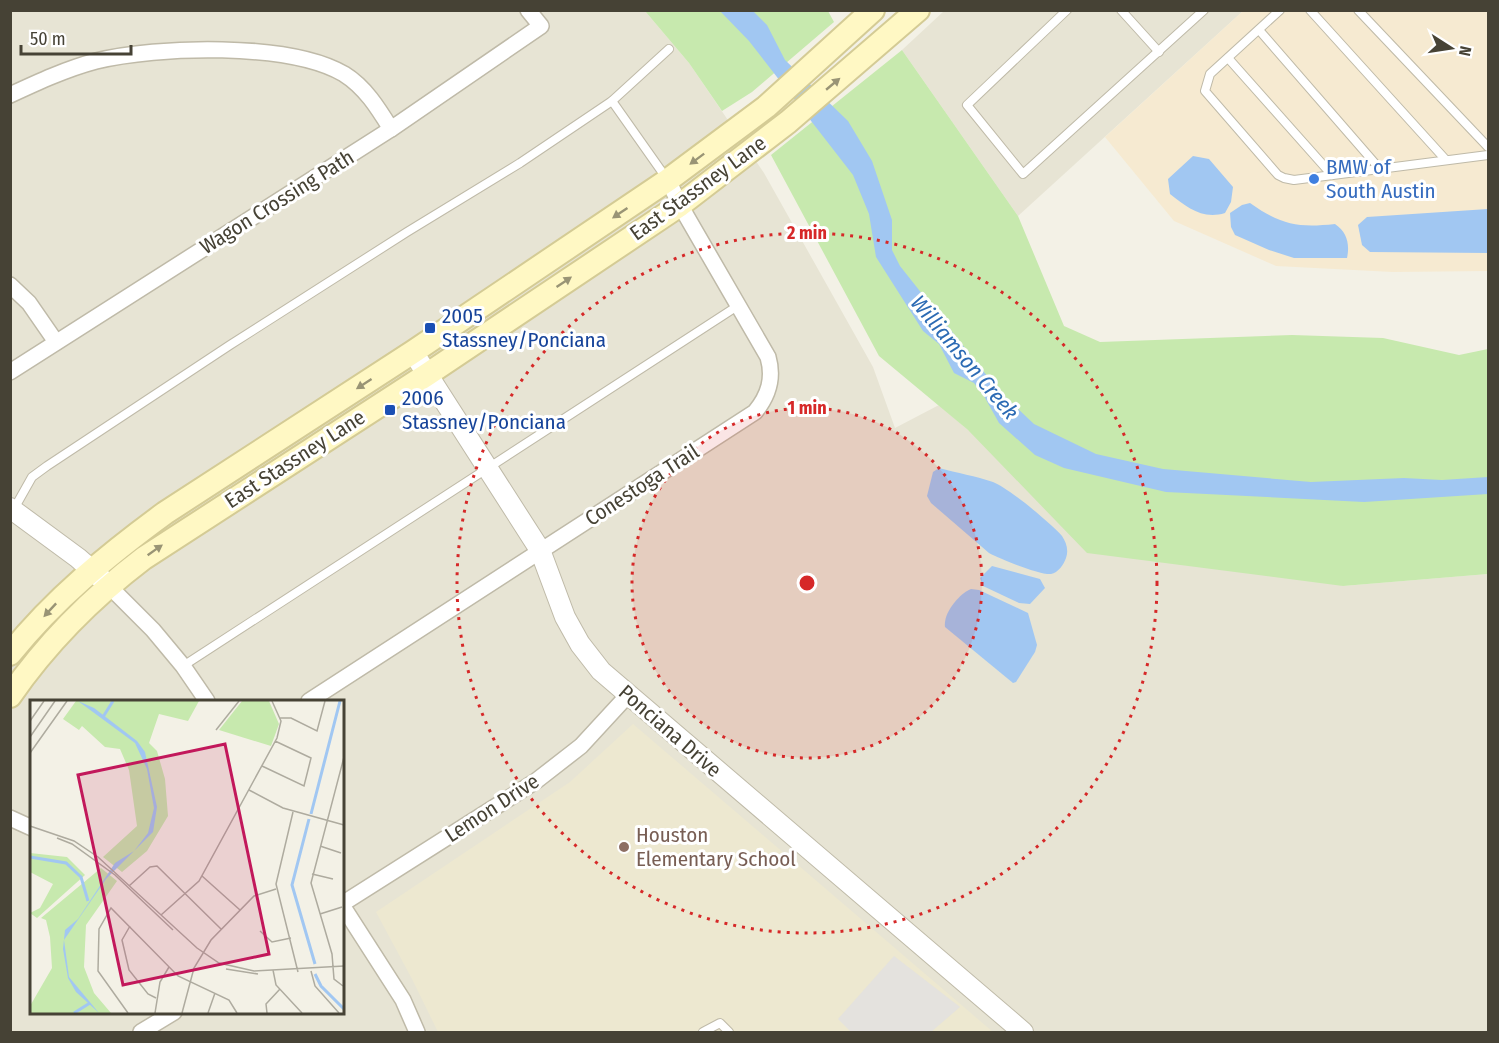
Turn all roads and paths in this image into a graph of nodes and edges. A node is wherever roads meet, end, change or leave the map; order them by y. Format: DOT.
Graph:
graph roads {
  1 [pos="528,10"];
  2 [pos="873,10"];
  3 [pos="1067,10"];
  4 [pos="1121,10"];
  5 [pos="1204,10"];
  6 [pos="1280,10"];
  7 [pos="1310,10"];
  8 [pos="1358,10"];
  9 [pos="915,14"];
  10 [pos="1259,30"];
  11 [pos="669,49"];
  12 [pos="1159,52"];
  13 [pos="1228,58"];
  14 [pos="10,95"];
  15 [pos="612,101"];
  16 [pos="391,129"];
  17 [pos="1488,147"];
  18 [pos="1488,155"];
  19 [pos="1445,159"];
  20 [pos="1379,168"];
  21 [pos="1332,174"];
  22 [pos="668,180"];
  23 [pos="680,205"];
  24 [pos="10,285"];
  25 [pos="739,305"];
  26 [pos="57,342"];
  27 [pos="413,352"];
  28 [pos="10,372"];
  29 [pos="428,374"];
  30 [pos="489,469"];
  31 [pos="12,510"];
  32 [pos="540,550"];
  33 [pos="92,570"];
  34 [pos="109,586"];
  35 [pos="10,654"];
  36 [pos="183,666"];
  37 [pos="628,695"];
  38 [pos="10,696"];
  39 [pos="206,700"];
  40 [pos="311,700"];
  41 [pos="10,818"];
  42 [pos="30,827"];
  43 [pos="344,904"];
  44 [pos="344,908"];
  45 [pos="172,1013"];
  46 [pos="141,1032"];
  47 [pos="417,1032"];
  48 [pos="703,1032"];
  49 [pos="729,1032"];
  50 [pos="1023,1032"];
  1 -- 16 [label="street, Wagon Crossing Path"];
  2 -- 22 [label="main road, East Stassney Lane, one-way"];
  3 -- 12 [label="lane"];
  4 -- 12 [label="lane"];
  5 -- 12 [label="lane"];
  6 -- 10 [label="lane"];
  7 -- 19 [label="lane"];
  8 -- 17 [label="lane"];
  23 -- 9 [label="main road, East Stassney Lane, one-way"];
  10 -- 13 [label="lane"];
  10 -- 20 [label="lane"];
  11 -- 15 [label="lane"];
  13 -- 21 [label="lane"];
  13 -- 21 [label="lane"];
  14 -- 16 [label="street"];
  15 -- 22 [label="lane"];
  15 -- 31 [label="lane"];
  16 -- 26 [label="street, Wagon Crossing Path"];
  18 -- 19 [label="lane"];
  19 -- 20 [label="lane"];
  20 -- 21 [label="lane"];
  22 -- 23 [label="street, Conestoga Trail"];
  22 -- 27 [label="main road, East Stassney Lane, one-way"];
  23 -- 25 [label="street, Conestoga Trail"];
  29 -- 23 [label="main road, East Stassney Lane, one-way"];
  24 -- 26 [label="street"];
  25 -- 30 [label="lane"];
  25 -- 32 [label="street, Conestoga Trail"];
  26 -- 28 [label="street, Wagon Crossing Path"];
  27 -- 29 [label="street, Ponciana Drive"];
  27 -- 33 [label="main road, East Stassney Lane, one-way"];
  29 -- 30 [label="street, Ponciana Drive"];
  34 -- 29 [label="main road, East Stassney Lane, one-way"];
  30 -- 32 [label="street, Ponciana Drive"];
  30 -- 36 [label="lane"];
  31 -- 33 [label="street"];
  32 -- 37 [label="street, Ponciana Drive"];
  32 -- 40 [label="street, Conestoga Trail"];
  33 -- 34 [label="street"];
  33 -- 35 [label="main road, East Stassney Lane, one-way"];
  34 -- 36 [label="street"];
  34 -- 38 [label="main road, East Stassney Lane"];
  36 -- 39 [label="street"];
  37 -- 43 [label="street, Lemon Drive"];
  37 -- 50 [label="street, Ponciana Drive"];
  41 -- 42 [label="street"];
  44 -- 47 [label="street"];
  45 -- 46 [label="street"];
  48 -- 49 [label="lane"];
}
